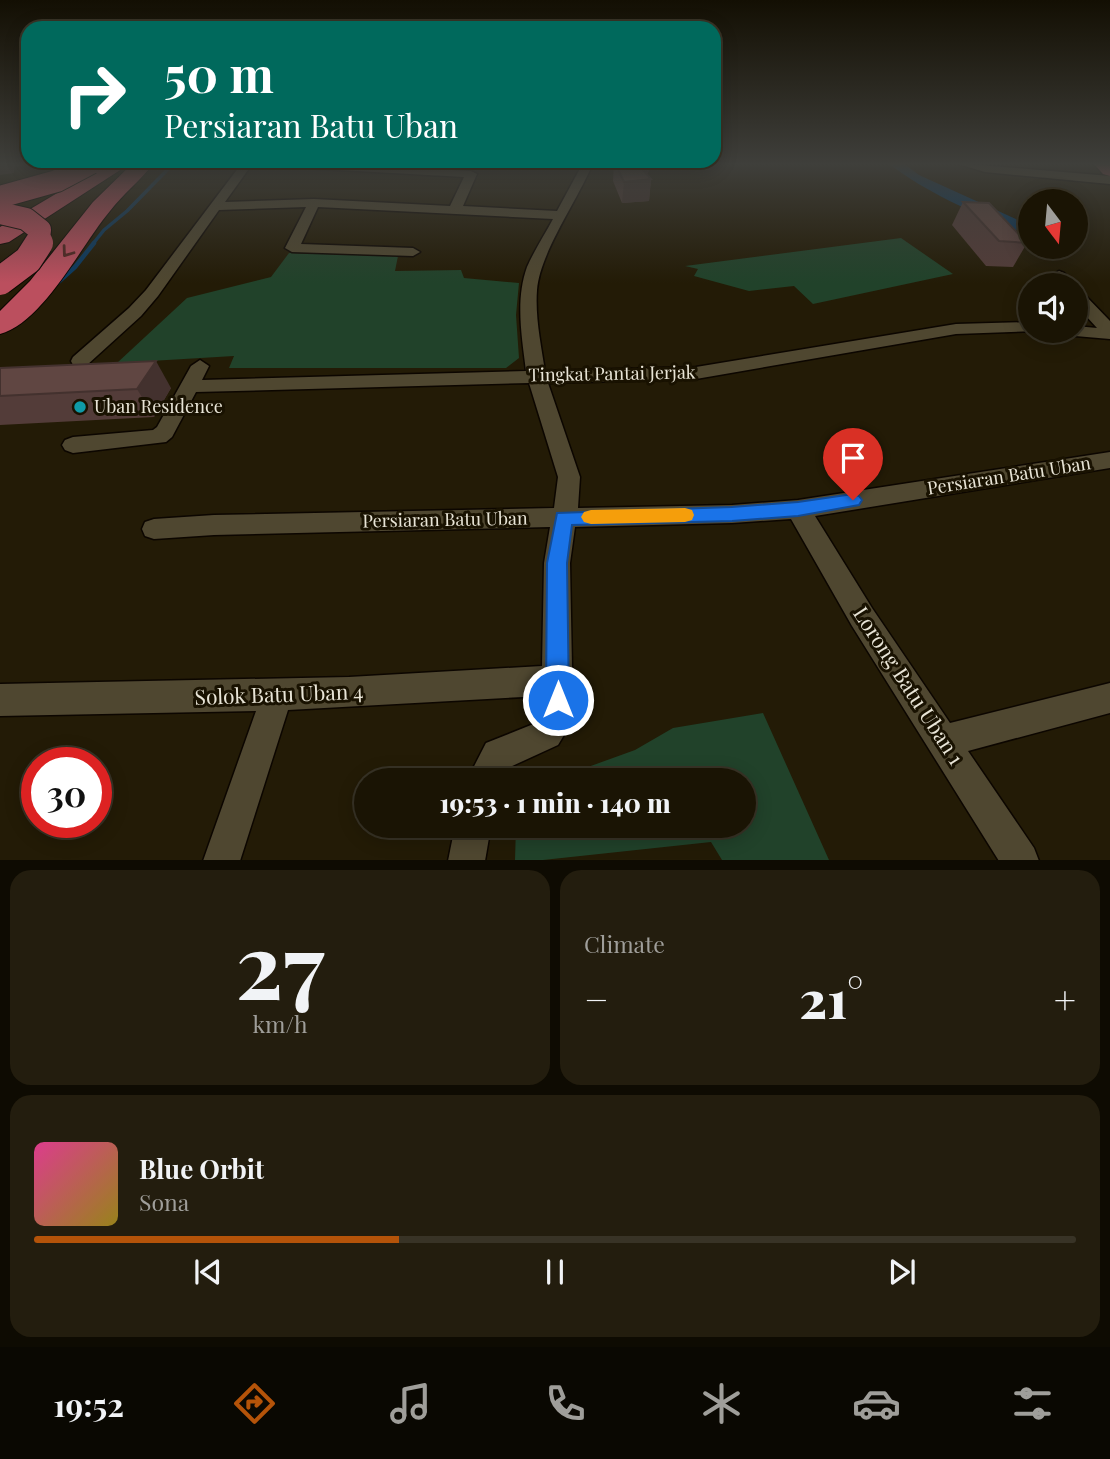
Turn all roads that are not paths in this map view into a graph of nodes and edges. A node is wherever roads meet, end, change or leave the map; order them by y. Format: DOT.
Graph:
graph roads {
  1 [pos="32,203"];
  2 [pos="64,203"];
  3 [pos="103,203"];
  4 [pos="217,203"];
  5 [pos="458,203"];
  6 [pos="567,203"];
  7 [pos="314,204"];
  8 [pos="215,206"];
  9 [pos="455,209"];
  10 [pos="0,212"];
  11 [pos="561,215"];
  12 [pos="0,222"];
  13 [pos="0,237"];
  14 [pos="413,252"];
  15 [pos="0,281"];
  16 [pos="1088,308"];
  17 [pos="0,325"];
  18 [pos="1018,327"];
  19 [pos="1088,331"];
  20 [pos="1110,332"];
  21 [pos="80,361"];
  22 [pos="200,366"];
  23 [pos="536,376"];
  24 [pos="190,386"];
  25 [pos="73,445"];
  26 [pos="1110,460"];
  27 [pos="798,509"];
  28 [pos="564,518"];
  29 [pos="154,530"];
  30 [pos="558,680"];
  31 [pos="277,696"];
  32 [pos="1110,698"];
  33 [pos="0,700"];
  34 [pos="944,741"];
  35 [pos="491,768"];
  36 [pos="471,838"];
  37 [pos="221,860"];
  38 [pos="466,860"];
  39 [pos="1021,860"];
  1 -- 12 [label="highway"];
  2 -- 13 [label="highway"];
  3 -- 17 [label="highway, one-way"];
  4 -- 8 [label="street"];
  5 -- 9 [label="street"];
  6 -- 11 [label="street"];
  7 -- 8 [label="street"];
  7 -- 9 [label="street"];
  7 -- 14 [label="street"];
  8 -- 21 [label="street"];
  9 -- 11 [label="street"];
  10 -- 15 [label="highway, bridge"];
  11 -- 23 [label="street"];
  16 -- 20 [label="street"];
  18 -- 23 [label="street, Tingkat Pantai Jerjak"];
  19 -- 20 [label="street"];
  22 -- 24 [label="street"];
  23 -- 24 [label="street, Tingkat Pantai Jerjak"];
  23 -- 28 [label="street"];
  24 -- 25 [label="street"];
  26 -- 27 [label="street, Persiaran Batu Uban"];
  27 -- 28 [label="street, Persiaran Batu Uban"];
  27 -- 34 [label="street, Lorong Batu Uban 1"];
  28 -- 29 [label="street, Persiaran Batu Uban"];
  28 -- 30 [label="street"];
  30 -- 31 [label="street, Solok Batu Uban 4"];
  30 -- 35 [label="street"];
  31 -- 33 [label="street, Solok Batu Uban 4"];
  31 -- 37 [label="street"];
  32 -- 34 [label="street"];
  34 -- 39 [label="street, Lorong Batu Uban 1"];
  36 -- 38 [label="street"];
}
